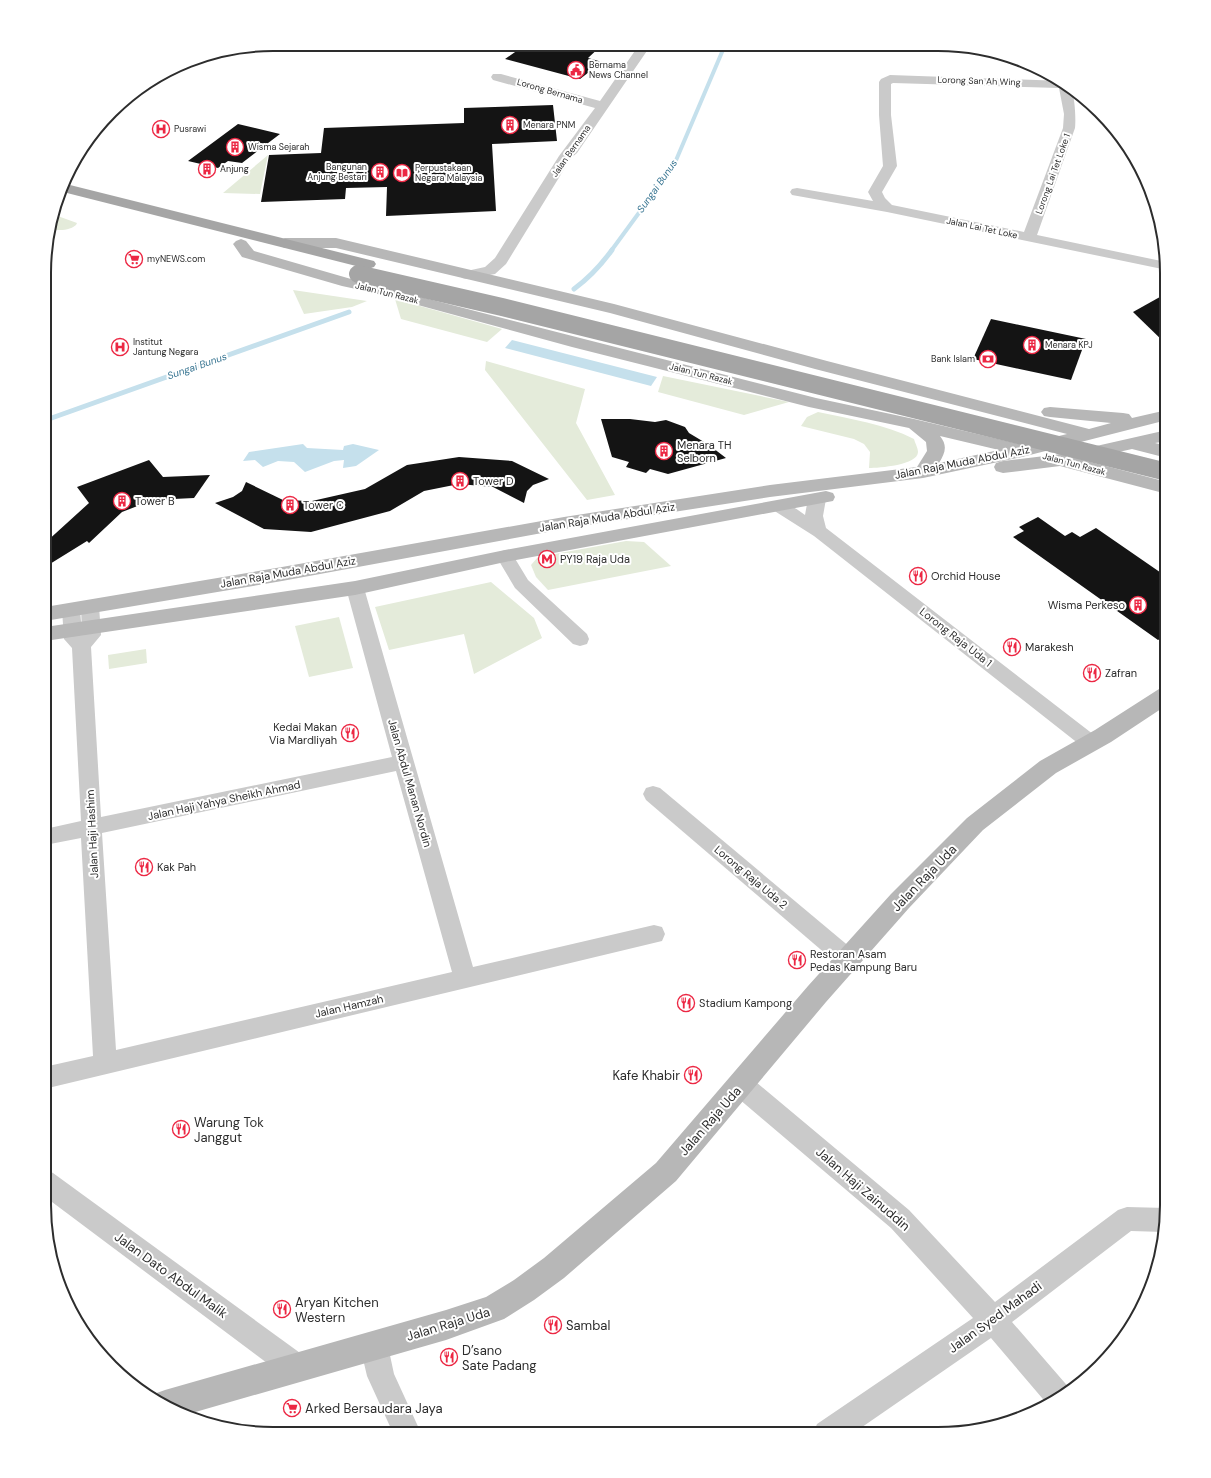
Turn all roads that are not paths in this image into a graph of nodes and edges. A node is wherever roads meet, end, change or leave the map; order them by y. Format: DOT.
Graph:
graph roads {
  1 [pos="641,51"];
  2 [pos="497,77"];
  3 [pos="1055,85"];
  4 [pos="1067,93"];
  5 [pos="602,106"];
  6 [pos="68,189"];
  7 [pos="797,192"];
  8 [pos="64,199"];
  9 [pos="887,208"];
  10 [pos="1029,238"];
  11 [pos="284,243"];
  12 [pos="241,244"];
  13 [pos="501,261"];
  14 [pos="1160,265"];
  15 [pos="363,269"];
  16 [pos="467,275"];
  17 [pos="503,284"];
  18 [pos="821,365"];
  19 [pos="784,394"];
  20 [pos="946,396"];
  21 [pos="1160,415"];
  22 [pos="1160,416"];
  23 [pos="914,424"];
  24 [pos="1089,434"];
  25 [pos="1160,437"];
  26 [pos="1132,444"];
  27 [pos="1160,450"];
  28 [pos="1022,451"];
  29 [pos="1160,456"];
  30 [pos="1061,460"];
  31 [pos="1160,470"];
  32 [pos="923,472"];
  33 [pos="1160,486"];
  34 [pos="775,498"];
  35 [pos="817,499"];
  36 [pos="820,532"];
  37 [pos="505,556"];
  38 [pos="355,588"];
  39 [pos="51,616"];
  40 [pos="81,624"];
  41 [pos="51,632"];
  42 [pos="580,639"];
  43 [pos="1160,699"];
  44 [pos="1091,743"];
  45 [pos="404,762"];
  46 [pos="653,794"];
  47 [pos="91,828"];
  48 [pos="51,837"];
  49 [pos="654,934"];
  50 [pos="849,960"];
  51 [pos="465,979"];
  52 [pos="105,1063"];
  53 [pos="51,1076"];
  54 [pos="741,1085"];
  55 [pos="51,1186"];
  56 [pos="1160,1220"];
  57 [pos="993,1320"];
  58 [pos="374,1346"];
  59 [pos="297,1368"];
  60 [pos="1056,1393"];
  61 [pos="180,1407"];
  62 [pos="404,1427"];
  63 [pos="837,1427"];
  1 -- 5 [label="street, Jalan Bernama"];
  2 -- 5 [label="street, Lorong Bernama"];
  3 -- 9 [label="street, Lorong San Ah Wing"];
  4 -- 10 [label="street, Lorong Lai Tet Loke 1"];
  5 -- 13 [label="street, Jalan Bernama"];
  6 -- 11 [label="main road, Jalan Tun Razak"];
  7 -- 9 [label="street, Jalan Lai Tet Loke"];
  8 -- 12 [label="main road, Jalan Tun Razak"];
  9 -- 10 [label="street, Jalan Lai Tet Loke"];
  10 -- 14 [label="street, Jalan Lai Tet Loke"];
  11 -- 15 [label="main road, Jalan Tun Razak"];
  11 -- 16 [label="main road, Jalan Tun Razak"];
  12 -- 15 [label="main road, Jalan Tun Razak"];
  12 -- 19 [label="main road, Jalan Tun Razak"];
  13 -- 16 [label="street, Jalan Bernama"];
  13 -- 17 [label="street"];
  15 -- 29 [label="main road, Jalan Tun Razak"];
  15 -- 31 [label="main road, Jalan Tun Razak, bridge"];
  16 -- 17 [label="main road, Jalan Tun Razak"];
  17 -- 18 [label="main road, Jalan Tun Razak"];
  18 -- 19 [label="main road"];
  18 -- 20 [label="main road, Jalan Tun Razak"];
  19 -- 23 [label="main road, Jalan Tun Razak"];
  20 -- 21 [label="main road"];
  20 -- 24 [label="main road, Jalan Tun Razak"];
  22 -- 24 [label="main road, Jalan Raja Muda Abdul Aziz"];
  23 -- 28 [label="main road, Jalan Tun Razak"];
  23 -- 32 [label="main road"];
  24 -- 26 [label="main road, Jalan Tun Razak"];
  24 -- 28 [label="main road, Jalan Raja Muda Abdul Aziz"];
  25 -- 26 [label="main road, Jalan Raja Muda Abdul Aziz"];
  26 -- 27 [label="main road, Jalan Tun Razak"];
  26 -- 30 [label="main road, Jalan Raja Muda Abdul Aziz"];
  28 -- 30 [label="main road, Jalan Tun Razak"];
  28 -- 32 [label="main road, Jalan Raja Muda Abdul Aziz"];
  30 -- 33 [label="main road, Jalan Tun Razak"];
  30 -- 35 [label="main road, Jalan Raja Muda Abdul Aziz"];
  32 -- 34 [label="main road, Jalan Raja Muda Abdul Aziz"];
  34 -- 35 [label="main road, Jalan Raja Muda Abdul Aziz"];
  34 -- 36 [label="street, Lorong Raja Uda 1"];
  34 -- 37 [label="main road, Jalan Raja Muda Abdul Aziz"];
  34 -- 40 [label="main road, Jalan Raja Muda Abdul Aziz"];
  35 -- 36 [label="street"];
  36 -- 44 [label="street, Lorong Raja Uda 1"];
  37 -- 38 [label="main road, Jalan Raja Muda Abdul Aziz"];
  37 -- 42 [label="street"];
  38 -- 40 [label="main road, Jalan Raja Muda Abdul Aziz"];
  38 -- 45 [label="street, Jalan Abdul Manan Nordin"];
  39 -- 40 [label="main road, Jalan Raja Muda Abdul Aziz"];
  40 -- 41 [label="main road, Jalan Raja Muda Abdul Aziz"];
  40 -- 47 [label="street, Jalan Haji Hashim"];
  43 -- 44 [label="main road, Jalan Raja Uda"];
  44 -- 50 [label="main road, Jalan Raja Uda"];
  45 -- 47 [label="street, Jalan Haji Yahya Sheikh Ahmad"];
  45 -- 51 [label="street, Jalan Abdul Manan Nordin"];
  46 -- 50 [label="street, Lorong Raja Uda 2"];
  47 -- 48 [label="street, Jalan Haji Yahya Sheikh Ahmad"];
  47 -- 52 [label="street, Jalan Haji Hashim"];
  49 -- 51 [label="street, Jalan Hamzah"];
  50 -- 54 [label="main road, Jalan Raja Uda"];
  51 -- 52 [label="street, Jalan Hamzah"];
  52 -- 53 [label="street, Jalan Hamzah"];
  54 -- 57 [label="street, Jalan Haji Zainuddin"];
  54 -- 58 [label="main road, Jalan Raja Uda"];
  55 -- 59 [label="street, Jalan Dato Abdul Malik"];
  56 -- 57 [label="street, Jalan Syed Mahadi"];
  57 -- 60 [label="street, Jalan Haji Zainuddin"];
  57 -- 63 [label="street, Jalan Syed Mahadi"];
  58 -- 59 [label="main road, Jalan Raja Uda"];
  58 -- 62 [label="street"];
  59 -- 61 [label="main road, Jalan Raja Uda"];
}
